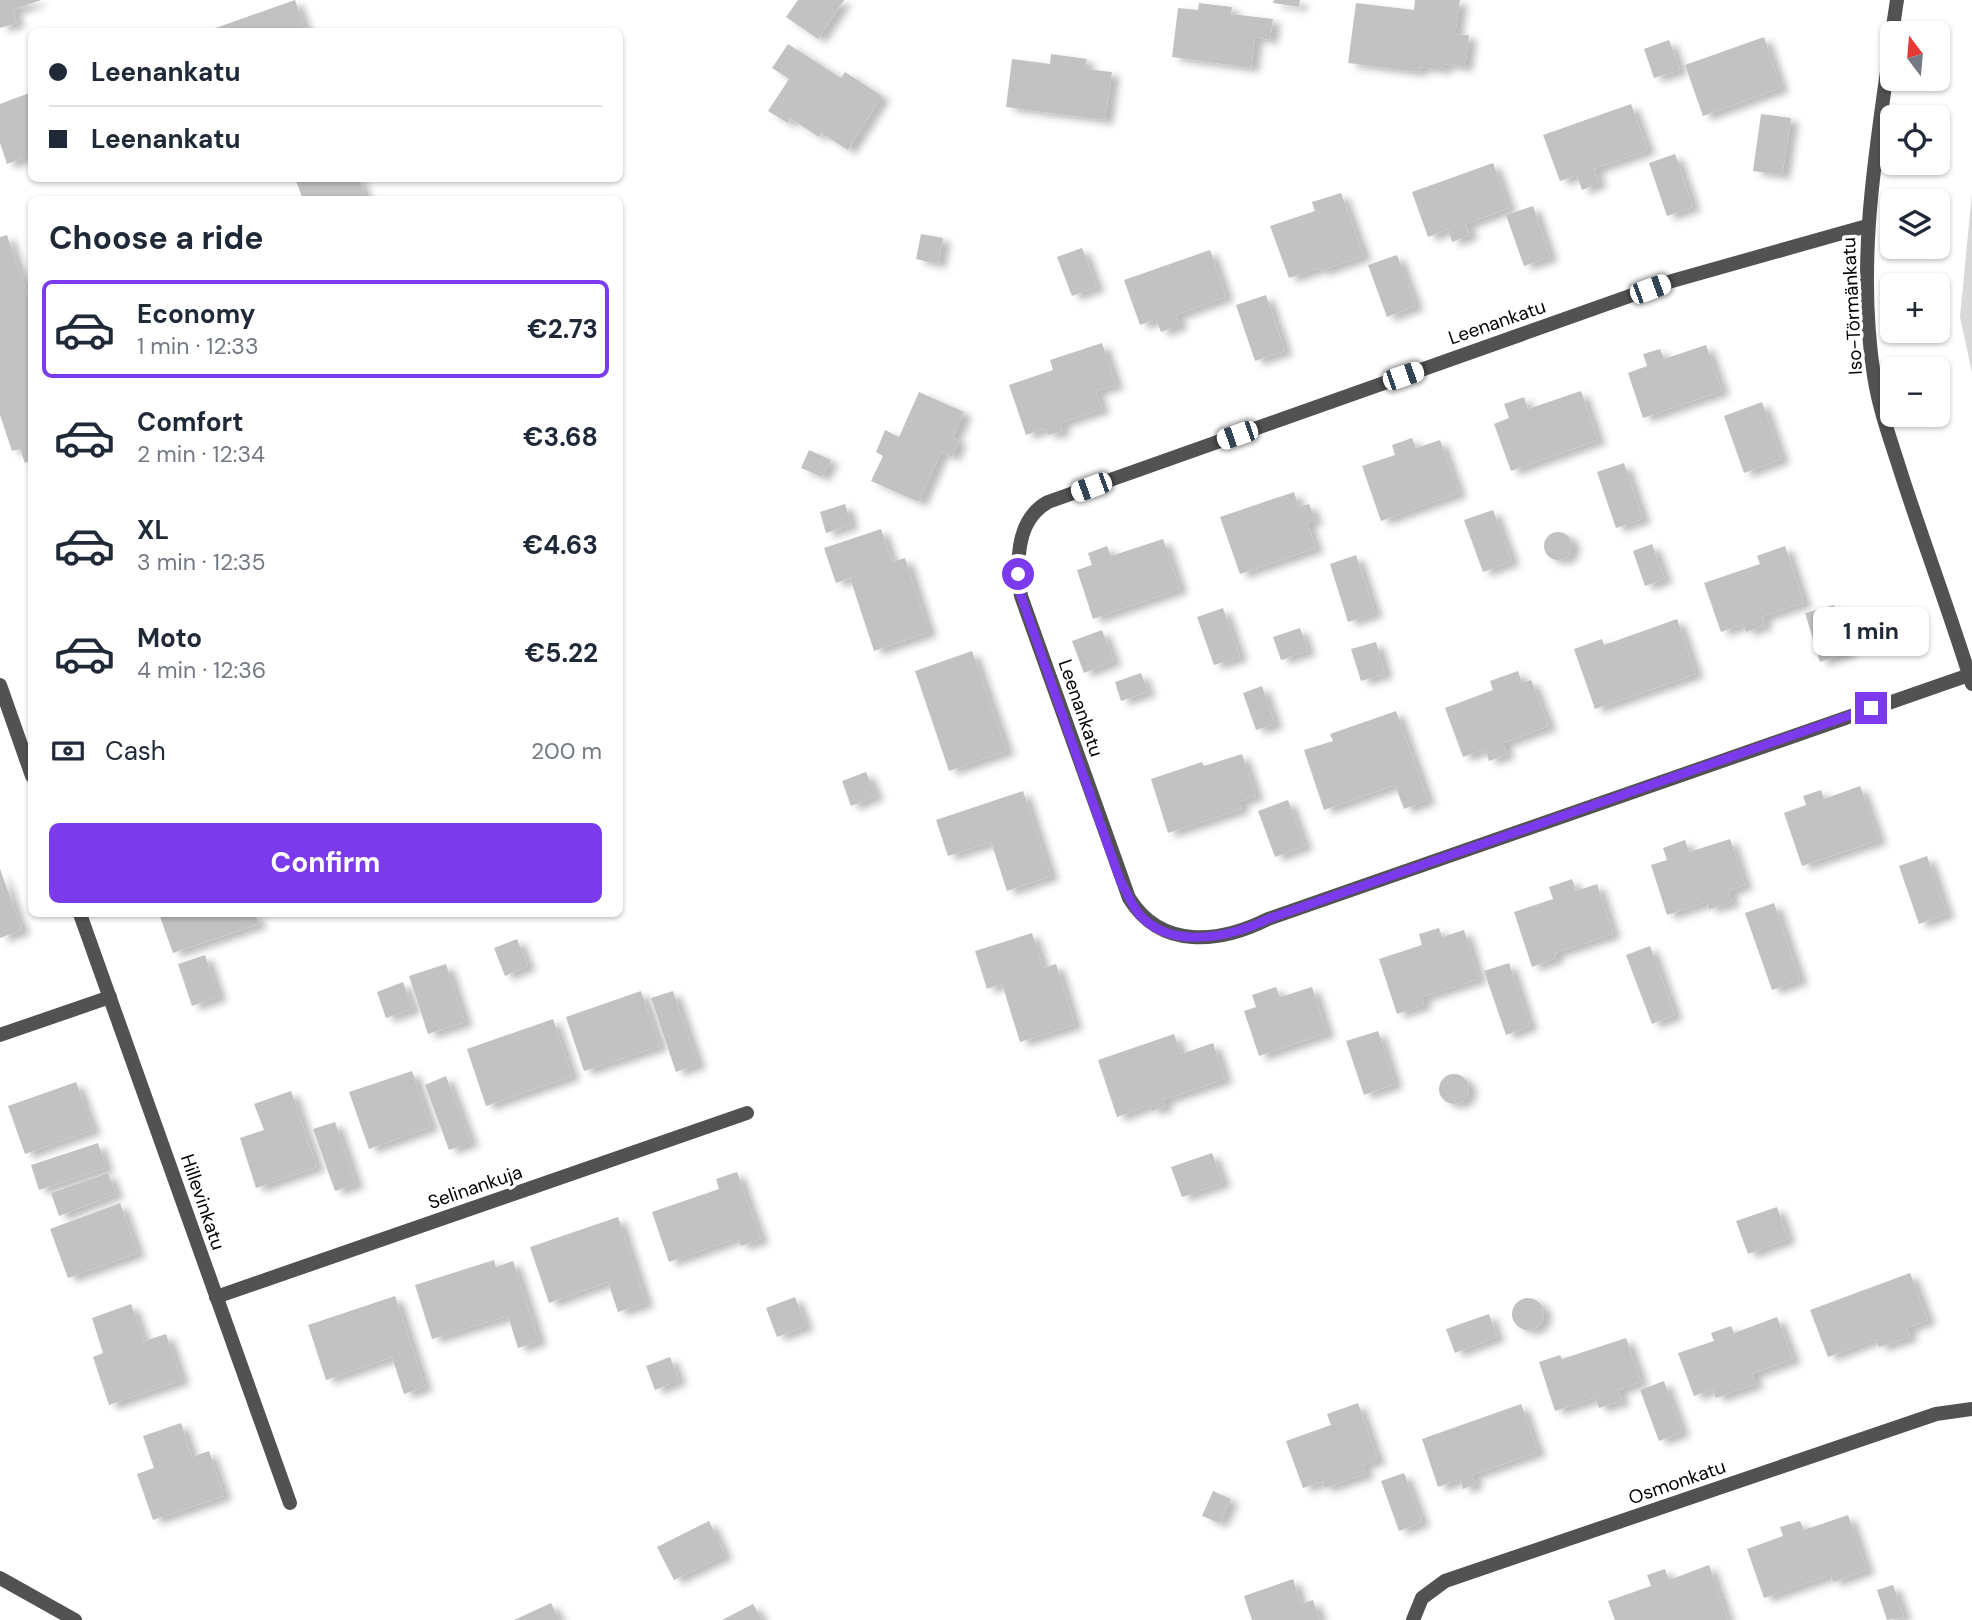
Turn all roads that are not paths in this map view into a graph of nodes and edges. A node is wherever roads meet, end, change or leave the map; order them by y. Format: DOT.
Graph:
graph roads {
  1 [pos="1897,0"];
  2 [pos="1894,21"];
  3 [pos="1885,91"];
  4 [pos="1867,226"];
  5 [pos="1971,680"];
  6 [pos="0,685"];
  7 [pos="28,765"];
  8 [pos="81,917"];
  9 [pos="110,997"];
  10 [pos="0,1035"];
  11 [pos="747,1113"];
  12 [pos="216,1297"];
  13 [pos="1972,1409"];
  14 [pos="290,1503"];
  15 [pos="0,1578"];
  16 [pos="75,1620"];
  17 [pos="1413,1620"];
  1 -- 2 [label="street, Iso-Törmänkatu"];
  3 -- 4 [label="street, Iso-Törmänkatu"];
  4 -- 5 [label="street, Iso-Törmänkatu"];
  4 -- 5 [label="street, Leenankatu"];
  6 -- 7 [label="street"];
  8 -- 9 [label="street, Hillevinkatu"];
  9 -- 10 [label="street"];
  9 -- 12 [label="street, Hillevinkatu"];
  11 -- 12 [label="street, Selinankuja"];
  12 -- 14 [label="street, Hillevinkatu"];
  13 -- 17 [label="street, Osmonkatu"];
  15 -- 16 [label="street"];
}
